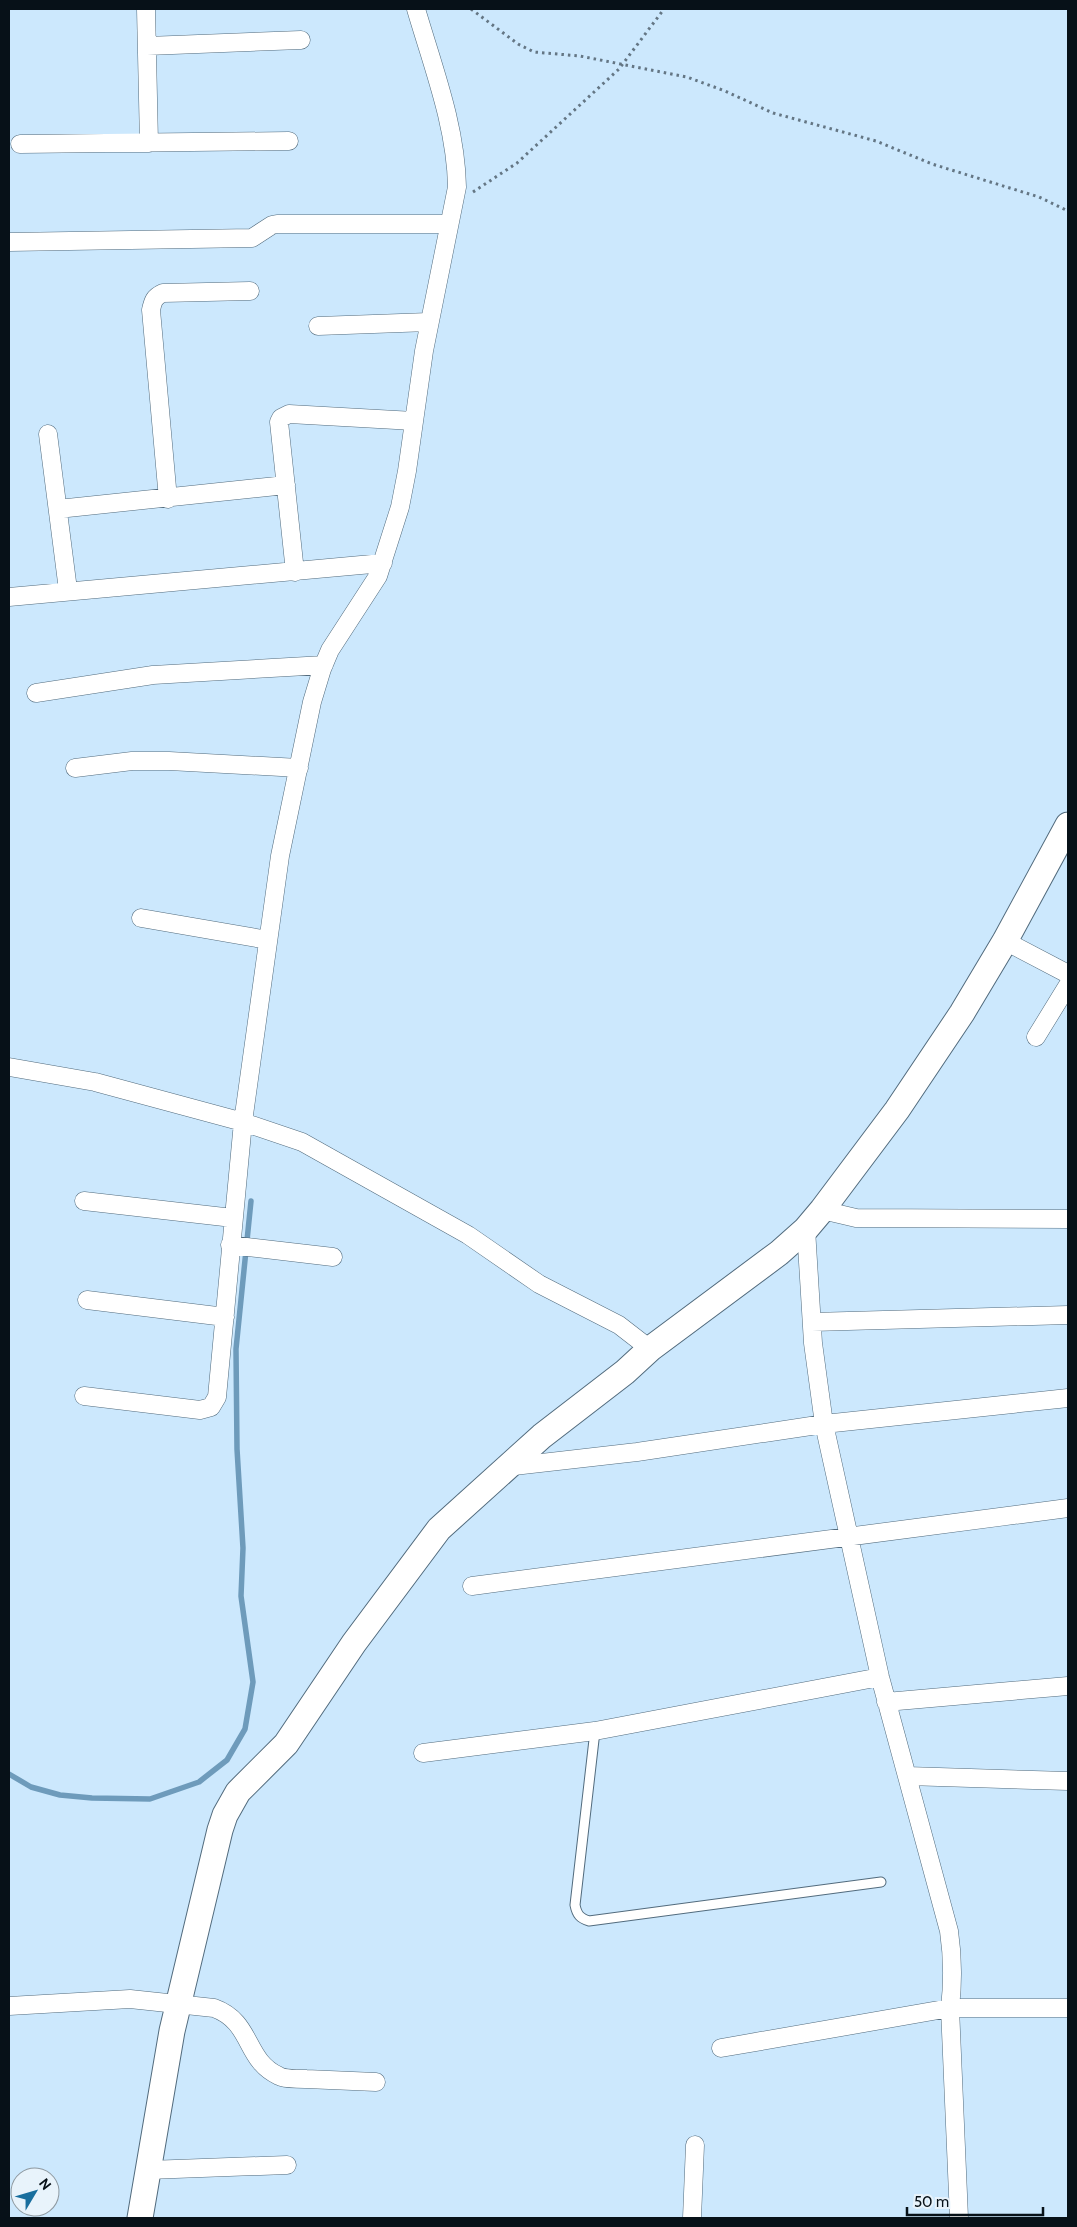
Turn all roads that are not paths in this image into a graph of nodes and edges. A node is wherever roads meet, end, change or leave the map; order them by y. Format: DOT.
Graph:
graph roads {
  1 [pos="146,9"];
  2 [pos="416,9"];
  3 [pos="301,40"];
  4 [pos="147,46"];
  5 [pos="289,141"];
  6 [pos="149,143"];
  7 [pos="20,144"];
  8 [pos="449,224"];
  9 [pos="9,242"];
  10 [pos="250,290"];
  11 [pos="429,322"];
  12 [pos="318,326"];
  13 [pos="414,420"];
  14 [pos="48,434"];
  15 [pos="286,486"];
  16 [pos="168,499"];
  17 [pos="58,509"];
  18 [pos="383,563"];
  19 [pos="295,572"];
  20 [pos="68,590"];
  21 [pos="9,597"];
  22 [pos="324,665"];
  23 [pos="36,693"];
  24 [pos="75,768"];
  25 [pos="299,768"];
  26 [pos="1068,825"];
  27 [pos="141,918"];
  28 [pos="268,940"];
  29 [pos="1005,941"];
  30 [pos="1068,974"];
  31 [pos="1068,986"];
  32 [pos="1036,1037"];
  33 [pos="9,1066"];
  34 [pos="243,1122"];
  35 [pos="84,1201"];
  36 [pos="822,1210"];
  37 [pos="233,1218"];
  38 [pos="1068,1219"];
  39 [pos="806,1229"];
  40 [pos="241,1247"];
  41 [pos="333,1258"];
  42 [pos="87,1300"];
  43 [pos="1068,1315"];
  44 [pos="224,1317"];
  45 [pos="812,1322"];
  46 [pos="650,1349"];
  47 [pos="84,1396"];
  48 [pos="1068,1398"];
  49 [pos="824,1424"];
  50 [pos="506,1467"];
  51 [pos="1068,1508"];
  52 [pos="850,1535"];
  53 [pos="472,1586"];
  54 [pos="880,1677"];
  55 [pos="1068,1686"];
  56 [pos="886,1702"];
  57 [pos="595,1731"];
  58 [pos="423,1753"];
  59 [pos="907,1776"];
  60 [pos="1068,1780"];
  61 [pos="881,1882"];
  62 [pos="178,2003"];
  63 [pos="9,2006"];
  64 [pos="950,2008"];
  65 [pos="1068,2008"];
  66 [pos="721,2048"];
  67 [pos="376,2082"];
  68 [pos="695,2145"];
  69 [pos="288,2165"];
  70 [pos="148,2170"];
  71 [pos="140,2218"];
  72 [pos="692,2218"];
  73 [pos="959,2218"];
  1 -- 4 [label="street"];
  2 -- 8 [label="street"];
  3 -- 4 [label="street"];
  4 -- 6 [label="street"];
  5 -- 6 [label="street"];
  6 -- 7 [label="street"];
  8 -- 9 [label="street"];
  8 -- 11 [label="street"];
  10 -- 16 [label="street"];
  11 -- 12 [label="street"];
  11 -- 13 [label="street"];
  13 -- 15 [label="street"];
  13 -- 18 [label="street"];
  14 -- 17 [label="street"];
  15 -- 16 [label="street"];
  15 -- 19 [label="street"];
  16 -- 17 [label="street"];
  17 -- 20 [label="street"];
  18 -- 19 [label="street"];
  18 -- 22 [label="street"];
  19 -- 20 [label="street"];
  20 -- 21 [label="street"];
  22 -- 23 [label="street"];
  22 -- 25 [label="street"];
  24 -- 25 [label="street"];
  25 -- 28 [label="street"];
  26 -- 29 [label="street"];
  27 -- 28 [label="street"];
  28 -- 34 [label="street"];
  29 -- 30 [label="street"];
  29 -- 36 [label="street"];
  31 -- 32 [label="street"];
  33 -- 34 [label="street"];
  34 -- 37 [label="street"];
  34 -- 46 [label="street"];
  35 -- 37 [label="street"];
  36 -- 38 [label="street"];
  36 -- 39 [label="street"];
  37 -- 40 [label="street"];
  39 -- 45 [label="street"];
  39 -- 46 [label="street"];
  40 -- 41 [label="street"];
  40 -- 44 [label="street"];
  42 -- 44 [label="street"];
  43 -- 45 [label="street"];
  44 -- 47 [label="street"];
  45 -- 49 [label="street"];
  46 -- 50 [label="street"];
  48 -- 49 [label="street"];
  49 -- 50 [label="street"];
  49 -- 52 [label="street"];
  50 -- 62 [label="street"];
  51 -- 52 [label="street"];
  52 -- 53 [label="street"];
  52 -- 54 [label="street"];
  54 -- 56 [label="street"];
  54 -- 57 [label="street"];
  55 -- 56 [label="street"];
  56 -- 59 [label="street"];
  57 -- 58 [label="street"];
  57 -- 61 [label="lane"];
  59 -- 60 [label="street"];
  59 -- 64 [label="street"];
  62 -- 63 [label="street"];
  62 -- 67 [label="street"];
  62 -- 70 [label="street"];
  64 -- 65 [label="street"];
  64 -- 66 [label="street"];
  64 -- 73 [label="street"];
  68 -- 72 [label="street"];
  69 -- 70 [label="street"];
  70 -- 71 [label="street"];
}
